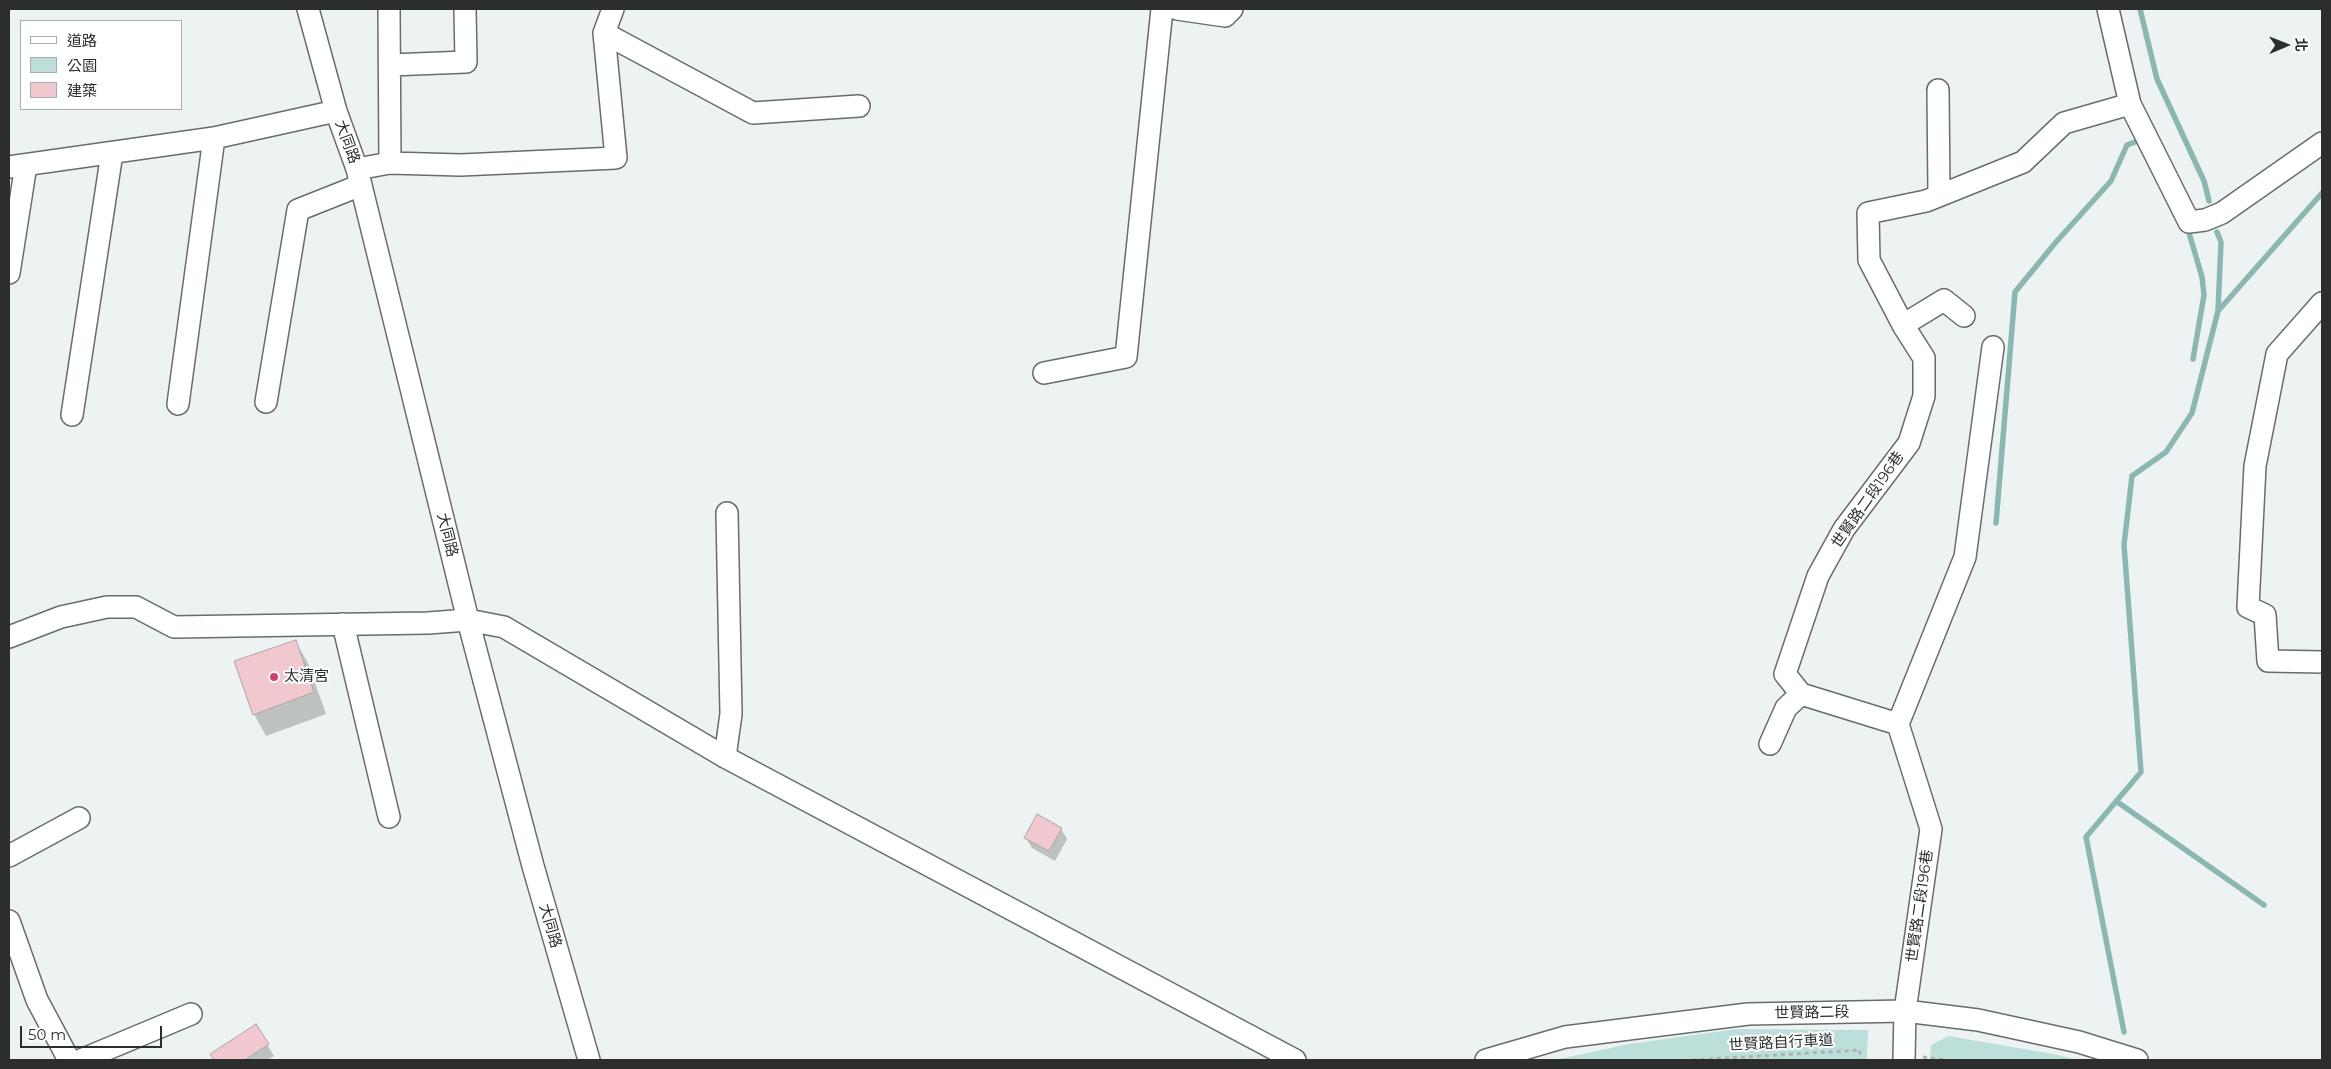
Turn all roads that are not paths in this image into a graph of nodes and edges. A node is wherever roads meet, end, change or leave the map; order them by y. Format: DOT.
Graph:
graph roads {
  1 [pos="308,9"];
  2 [pos="389,9"];
  3 [pos="466,9"];
  4 [pos="614,9"];
  5 [pos="1162,9"];
  6 [pos="1177,9"];
  7 [pos="1232,9"];
  8 [pos="2108,9"];
  9 [pos="604,33"];
  10 [pos="390,65"];
  11 [pos="1938,90"];
  12 [pos="2130,104"];
  13 [pos="859,106"];
  14 [pos="336,111"];
  15 [pos="214,138"];
  16 [pos="2322,143"];
  17 [pos="112,153"];
  18 [pos="390,163"];
  19 [pos="17,166"];
  20 [pos="359,177"];
  21 [pos="1939,195"];
  22 [pos="9,273"];
  23 [pos="2322,303"];
  24 [pos="1964,316"];
  25 [pos="1903,325"];
  26 [pos="1993,347"];
  27 [pos="1044,374"];
  28 [pos="266,402"];
  29 [pos="178,404"];
  30 [pos="72,415"];
  31 [pos="727,513"];
  32 [pos="468,620"];
  33 [pos="343,624"];
  34 [pos="9,637"];
  35 [pos="2322,662"];
  36 [pos="1801,694"];
  37 [pos="1898,724"];
  38 [pos="1770,744"];
  39 [pos="725,758"];
  40 [pos="389,817"];
  41 [pos="79,818"];
  42 [pos="9,856"];
  43 [pos="9,921"];
  44 [pos="1905,1011"];
  45 [pos="191,1014"];
  46 [pos="69,1060"];
  47 [pos="81,1060"];
  48 [pos="589,1060"];
  49 [pos="1295,1060"];
  50 [pos="1486,1060"];
  51 [pos="1904,1060"];
  52 [pos="2137,1060"];
  1 -- 14 [label="street, 大同路"];
  2 -- 10 [label="street"];
  3 -- 10 [label="street"];
  4 -- 9 [label="street"];
  5 -- 27 [label="street"];
  6 -- 7 [label="street"];
  8 -- 12 [label="street"];
  9 -- 13 [label="street"];
  9 -- 18 [label="street"];
  10 -- 18 [label="street"];
  11 -- 21 [label="street"];
  12 -- 16 [label="street"];
  12 -- 21 [label="street, 世賢路二段196巷"];
  14 -- 15 [label="street"];
  14 -- 20 [label="street, 大同路"];
  15 -- 17 [label="street"];
  15 -- 29 [label="street"];
  17 -- 19 [label="street"];
  17 -- 30 [label="street"];
  18 -- 20 [label="street"];
  19 -- 22 [label="street"];
  20 -- 28 [label="street"];
  20 -- 32 [label="street, 大同路"];
  21 -- 25 [label="street, 世賢路二段196巷"];
  23 -- 35 [label="street"];
  24 -- 25 [label="street"];
  25 -- 36 [label="street, 世賢路二段196巷"];
  26 -- 37 [label="street"];
  31 -- 39 [label="street"];
  32 -- 33 [label="street"];
  32 -- 39 [label="street"];
  32 -- 48 [label="street, 大同路"];
  33 -- 34 [label="street"];
  33 -- 40 [label="street"];
  36 -- 37 [label="street"];
  36 -- 38 [label="street"];
  37 -- 44 [label="street, 世賢路二段196巷"];
  39 -- 49 [label="street"];
  41 -- 42 [label="street"];
  43 -- 46 [label="street"];
  44 -- 50 [label="street, 世賢路二段"];
  44 -- 51 [label="street, 世賢路二段196巷"];
  44 -- 52 [label="street, 世賢路二段"];
  45 -- 47 [label="street"];
}
